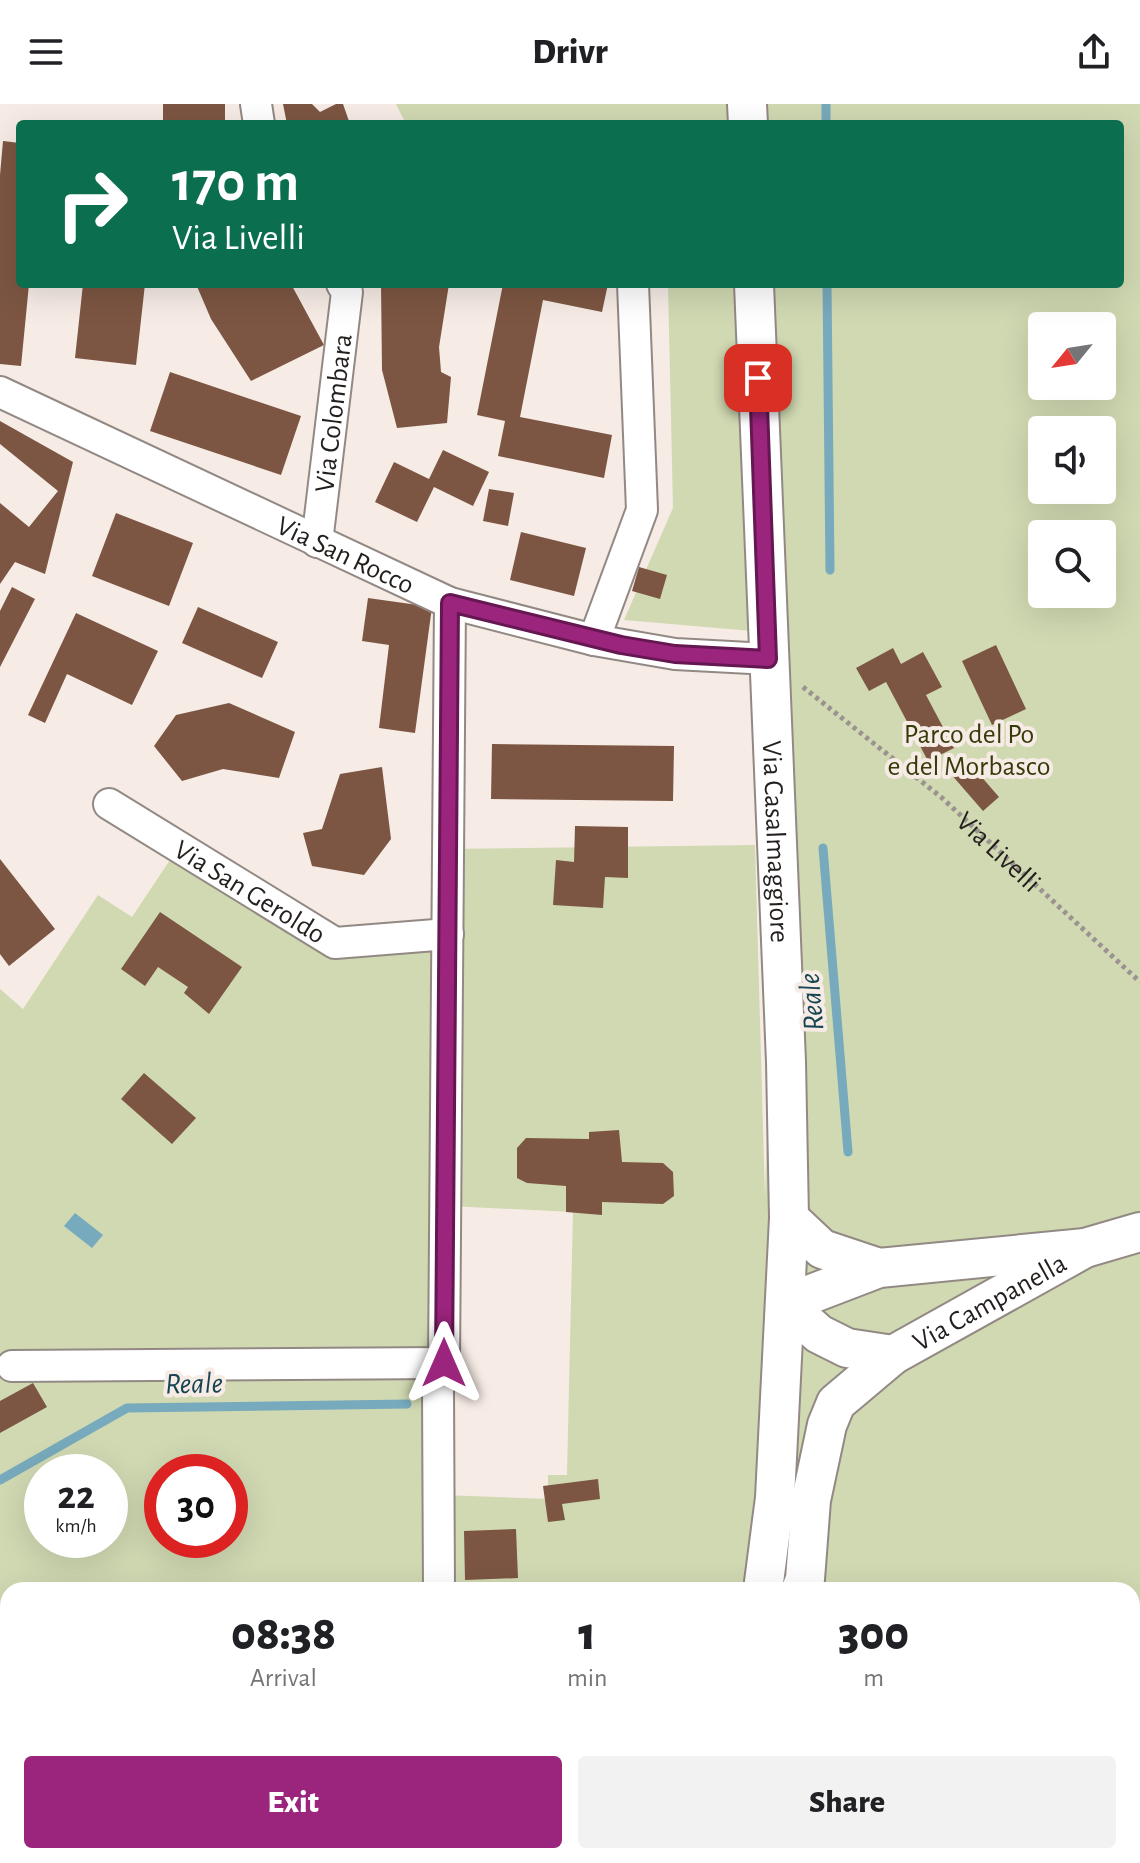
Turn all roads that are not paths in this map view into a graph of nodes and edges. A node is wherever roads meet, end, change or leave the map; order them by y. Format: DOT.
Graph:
graph roads {
  1 [pos="344,288"];
  2 [pos="633,288"];
  3 [pos="754,288"];
  4 [pos="0,392"];
  5 [pos="317,542"];
  6 [pos="450,603"];
  7 [pos="594,640"];
  8 [pos="768,659"];
  9 [pos="109,804"];
  10 [pos="448,934"];
  11 [pos="789,1218"];
  12 [pos="1140,1232"];
  13 [pos="1085,1248"];
  14 [pos="879,1268"];
  15 [pos="785,1304"];
  16 [pos="893,1355"];
  17 [pos="444,1363"];
  18 [pos="12,1366"];
  19 [pos="439,1582"];
  20 [pos="764,1582"];
  21 [pos="804,1582"];
  1 -- 5 [label="street, Via Colombara"];
  2 -- 7 [label="street"];
  3 -- 8 [label="main road, Via Casalmaggiore"];
  4 -- 5 [label="street, Via San Rocco"];
  5 -- 6 [label="street, Via San Rocco"];
  6 -- 7 [label="street"];
  6 -- 10 [label="street, Via San Rocco"];
  7 -- 8 [label="street"];
  8 -- 11 [label="main road, Via Casalmaggiore"];
  9 -- 10 [label="street, Via San Geroldo"];
  10 -- 17 [label="street, Via San Rocco"];
  11 -- 14 [label="main road, Via Campanella"];
  11 -- 15 [label="main road, Via Casalmaggiore"];
  12 -- 13 [label="main road, Via Campanella"];
  13 -- 14 [label="main road, Via Campanella"];
  13 -- 16 [label="main road, Via Campanella"];
  14 -- 15 [label="main road, Via Campanella"];
  15 -- 16 [label="main road, Via Campanella"];
  15 -- 20 [label="main road, Via Casalmaggiore"];
  16 -- 21 [label="main road, Via Campanella"];
  17 -- 18 [label="street"];
  17 -- 19 [label="street, Via San Rocco"];
}
